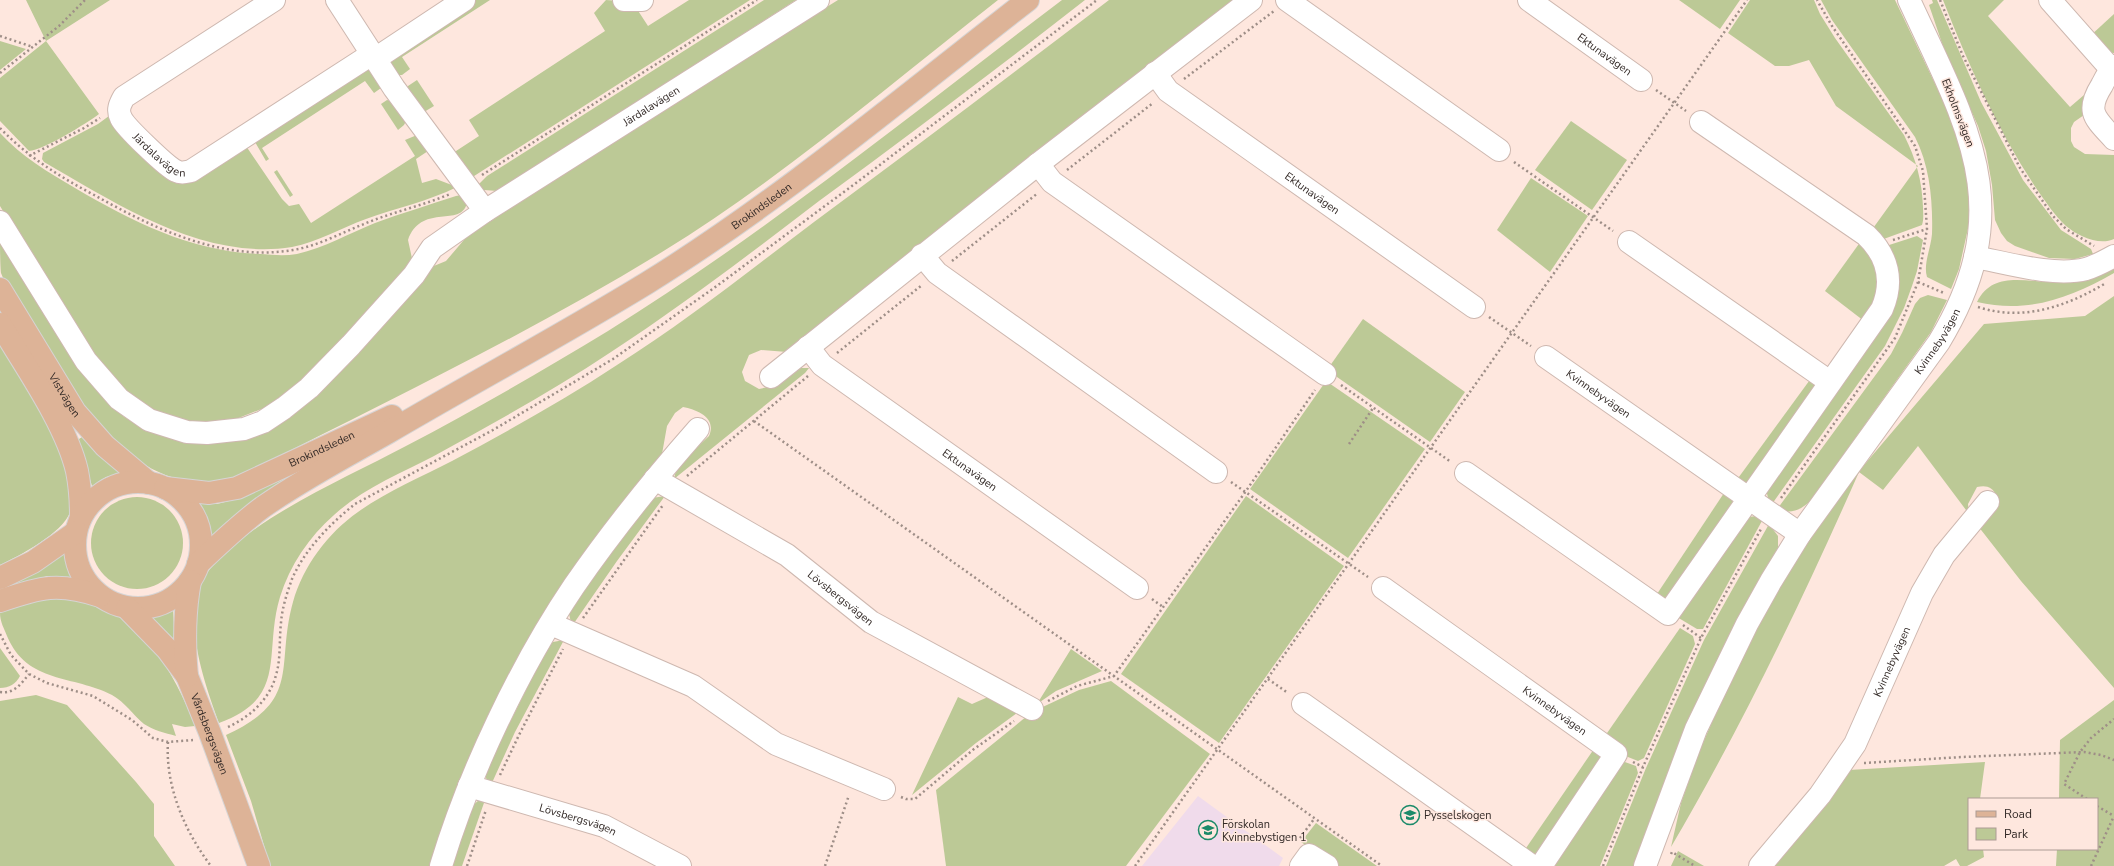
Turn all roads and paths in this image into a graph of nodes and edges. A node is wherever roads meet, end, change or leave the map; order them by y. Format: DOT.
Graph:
graph roads {
  1 [pos="85,0"];
  2 [pos="274,0"];
  3 [pos="337,0"];
  4 [pos="464,0"];
  5 [pos="624,0"];
  6 [pos="642,0"];
  7 [pos="757,0"];
  8 [pos="818,0"];
  9 [pos="1028,0"];
  10 [pos="1097,0"];
  11 [pos="1251,0"];
  12 [pos="1287,0"];
  13 [pos="1529,0"];
  14 [pos="1747,0"];
  15 [pos="1817,0"];
  16 [pos="1909,0"];
  17 [pos="1940,0"];
  18 [pos="2050,0"];
  19 [pos="0,36"];
  20 [pos="33,47"];
  21 [pos="374,56"];
  22 [pos="2113,68"];
  23 [pos="0,73"];
  24 [pos="1155,73"];
  25 [pos="1641,80"];
  26 [pos="1673,103"];
  27 [pos="119,110"];
  28 [pos="1701,122"];
  29 [pos="0,128"];
  30 [pos="2114,139"];
  31 [pos="1499,150"];
  32 [pos="29,156"];
  33 [pos="1038,164"];
  34 [pos="466,186"];
  35 [pos="484,211"];
  36 [pos="1592,217"];
  37 [pos="0,222"];
  38 [pos="1927,229"];
  39 [pos="1628,242"];
  40 [pos="1877,246"];
  41 [pos="922,255"];
  42 [pos="2114,256"];
  43 [pos="1975,257"];
  44 [pos="1918,282"];
  45 [pos="2108,283"];
  46 [pos="0,289"];
  47 [pos="1948,294"];
  48 [pos="1976,306"];
  49 [pos="1474,307"];
  50 [pos="0,324"];
  51 [pos="1511,333"];
  52 [pos="808,347"];
  53 [pos="1546,357"];
  54 [pos="1325,374"];
  55 [pos="808,376"];
  56 [pos="770,377"];
  57 [pos="474,382"];
  58 [pos="1830,382"];
  59 [pos="1373,408"];
  60 [pos="754,421"];
  61 [pos="698,429"];
  62 [pos="1349,444"];
  63 [pos="1431,448"];
  64 [pos="1216,472"];
  65 [pos="1466,473"];
  66 [pos="655,479"];
  67 [pos="157,486"];
  68 [pos="673,490"];
  69 [pos="1246,491"];
  70 [pos="1749,498"];
  71 [pos="1988,502"];
  72 [pos="1770,513"];
  73 [pos="79,524"];
  74 [pos="1800,534"];
  75 [pos="1350,564"];
  76 [pos="194,572"];
  77 [pos="0,578"];
  78 [pos="1137,588"];
  79 [pos="1383,588"];
  80 [pos="101,597"];
  81 [pos="0,601"];
  82 [pos="127,608"];
  83 [pos="551,624"];
  84 [pos="0,634"];
  85 [pos="572,634"];
  86 [pos="29,674"];
  87 [pos="187,676"];
  88 [pos="1114,676"];
  89 [pos="1268,679"];
  90 [pos="0,692"];
  91 [pos="1303,704"];
  92 [pos="1032,709"];
  93 [pos="2114,719"];
  94 [pos="222,730"];
  95 [pos="199,738"];
  96 [pos="168,742"];
  97 [pos="1218,750"];
  98 [pos="2080,752"];
  99 [pos="2114,760"];
  100 [pos="1842,765"];
  101 [pos="855,777"];
  102 [pos="469,786"];
  103 [pos="884,789"];
  104 [pos="233,791"];
  105 [pos="492,793"];
  106 [pos="2085,798"];
  107 [pos="2098,807"];
  108 [pos="2114,816"];
  109 [pos="1672,852"];
  110 [pos="211,866"];
  111 [pos="253,866"];
  112 [pos="259,866"];
  113 [pos="440,866"];
  114 [pos="467,866"];
  115 [pos="680,866"];
  116 [pos="824,866"];
  117 [pos="1135,866"];
  118 [pos="1301,866"];
  119 [pos="1327,866"];
  120 [pos="1382,866"];
  121 [pos="1532,866"];
  122 [pos="1541,866"];
  123 [pos="1603,866"];
  124 [pos="1645,866"];
  125 [pos="1695,866"];
  126 [pos="1760,866"];
  127 [pos="2091,866"];
  1 -- 20 [label="path"];
  2 -- 27 [label="street"];
  3 -- 21 [label="street"];
  4 -- 21 [label="street, Järdalavägen"];
  5 -- 6 [label="street"];
  7 -- 34 [label="path"];
  8 -- 35 [label="street, Järdalavägen"];
  9 -- 57 [label="main road, Brokindsleden"];
  10 -- 94 [label="path"];
  11 -- 24 [label="street"];
  12 -- 31 [label="street"];
  13 -- 25 [label="street, Ektunavägen"];
  14 -- 26 [label="path"];
  15 -- 38 [label="path"];
  16 -- 43 [label="street, Ekholmsvägen"];
  17 -- 42 [label="path"];
  18 -- 22 [label="street"];
  19 -- 20 [label="path"];
  20 -- 23 [label="path"];
  21 -- 27 [label="street, Järdalavägen"];
  21 -- 34 [label="street"];
  22 -- 30 [label="street"];
  24 -- 33 [label="street"];
  24 -- 49 [label="street, Ektunavägen"];
  25 -- 26 [label="path"];
  26 -- 28 [label="path"];
  26 -- 36 [label="path"];
  27 -- 32 [label="path"];
  28 -- 40 [label="street"];
  29 -- 32 [label="path"];
  31 -- 36 [label="path"];
  32 -- 34 [label="path"];
  33 -- 41 [label="street"];
  33 -- 54 [label="street"];
  34 -- 35 [label="street"];
  35 -- 37 [label="street, Järdalavägen"];
  36 -- 39 [label="path"];
  36 -- 51 [label="path"];
  38 -- 40 [label="path"];
  38 -- 44 [label="path"];
  39 -- 58 [label="street"];
  40 -- 58 [label="street"];
  41 -- 52 [label="street"];
  41 -- 64 [label="street"];
  42 -- 43 [label="street"];
  43 -- 74 [label="street, Kvinnebyvägen"];
  44 -- 47 [label="path"];
  44 -- 72 [label="path"];
  45 -- 48 [label="path"];
  46 -- 67 [label="main road, Vistvägen"];
  49 -- 51 [label="path"];
  50 -- 73 [label="main road, Vistvägen"];
  51 -- 53 [label="path"];
  51 -- 63 [label="path"];
  52 -- 56 [label="street"];
  52 -- 78 [label="street, Ektunavägen"];
  53 -- 70 [label="street, Kvinnebyvägen"];
  54 -- 59 [label="path"];
  54 -- 69 [label="path"];
  55 -- 60 [label="path"];
  57 -- 67 [label="main road, Brokindsleden"];
  57 -- 76 [label="main road, Brokindsleden"];
  58 -- 70 [label="street"];
  59 -- 62 [label="path"];
  59 -- 63 [label="path"];
  60 -- 68 [label="path"];
  60 -- 88 [label="path"];
  61 -- 66 [label="street"];
  63 -- 65 [label="path"];
  63 -- 75 [label="path"];
  65 -- 70 [label="street"];
  66 -- 68 [label="street, Lövsbergsvägen"];
  66 -- 83 [label="street"];
  67 -- 73 [label="main road"];
  67 -- 76 [label="main road"];
  68 -- 85 [label="path"];
  68 -- 92 [label="street, Lövsbergsvägen"];
  69 -- 75 [label="path"];
  69 -- 88 [label="path"];
  70 -- 72 [label="street, Kvinnebyvägen"];
  71 -- 100 [label="street, Kvinnebyvägen"];
  72 -- 74 [label="street, Kvinnebyvägen"];
  72 -- 123 [label="path"];
  73 -- 77 [label="main road"];
  73 -- 80 [label="main road"];
  74 -- 124 [label="street, Kvinnebyvägen"];
  75 -- 79 [label="path"];
  75 -- 89 [label="path"];
  76 -- 82 [label="main road"];
  76 -- 87 [label="main road, Vårdsbergsvägen"];
  79 -- 122 [label="street, Kvinnebyvägen"];
  80 -- 81 [label="main road"];
  80 -- 82 [label="main road"];
  82 -- 87 [label="main road, Vårdsbergsvägen"];
  83 -- 85 [label="street"];
  83 -- 102 [label="street"];
  84 -- 86 [label="path"];
  85 -- 101 [label="street"];
  85 -- 105 [label="path"];
  86 -- 90 [label="path"];
  86 -- 96 [label="path"];
  87 -- 104 [label="main road, Vårdsbergsvägen"];
  88 -- 92 [label="path"];
  88 -- 97 [label="path"];
  89 -- 91 [label="path"];
  89 -- 97 [label="path"];
  91 -- 121 [label="street"];
  92 -- 103 [label="path"];
  93 -- 98 [label="path"];
  95 -- 96 [label="path"];
  96 -- 110 [label="path"];
  97 -- 117 [label="path"];
  97 -- 120 [label="path"];
  98 -- 99 [label="path"];
  98 -- 100 [label="path"];
  98 -- 106 [label="path"];
  100 -- 126 [label="street, Kvinnebyvägen"];
  101 -- 103 [label="street"];
  101 -- 116 [label="path"];
  102 -- 105 [label="street, Lövsbergsvägen"];
  102 -- 113 [label="street"];
  104 -- 111 [label="main road, Vårdsbergsvägen"];
  104 -- 112 [label="main road, Vårdsbergsvägen"];
  105 -- 114 [label="path"];
  105 -- 115 [label="street, Lövsbergsvägen"];
  107 -- 108 [label="path"];
  108 -- 127 [label="path"];
  109 -- 125 [label="path"];
  118 -- 119 [label="street"];
}
